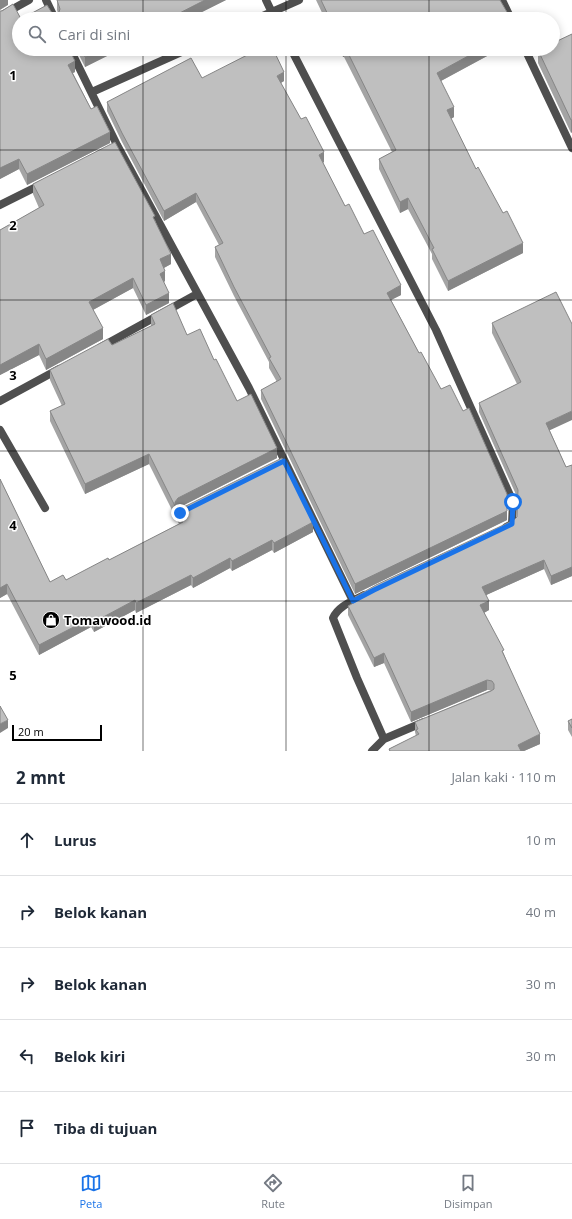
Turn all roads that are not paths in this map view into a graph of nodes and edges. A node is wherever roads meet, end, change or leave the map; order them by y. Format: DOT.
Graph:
graph roads {
  1 [pos="29,0"];
  2 [pos="46,0"];
  3 [pos="266,0"];
  4 [pos="299,0"];
  5 [pos="502,0"];
  6 [pos="52,12"];
  7 [pos="272,12"];
  8 [pos="280,12"];
  9 [pos="508,12"];
  10 [pos="0,16"];
  11 [pos="74,56"];
  12 [pos="172,56"];
  13 [pos="295,56"];
  14 [pos="528,56"];
  15 [pos="92,92"];
  16 [pos="572,148"];
  17 [pos="48,180"];
  18 [pos="0,205"];
  19 [pos="197,294"];
  20 [pos="94,350"];
  21 [pos="67,365"];
  22 [pos="0,402"];
  23 [pos="0,430"];
  24 [pos="46,508"];
  25 [pos="498,530"];
  26 [pos="374,590"];
  27 [pos="353,601"];
  28 [pos="434,718"];
  29 [pos="384,739"];
  30 [pos="372,751"];
  1 -- 10 [label="street"];
  2 -- 6 [label="street"];
  3 -- 7 [label="street"];
  4 -- 8 [label="street"];
  5 -- 9 [label="street"];
  11 -- 15 [label="street"];
  12 -- 15 [label="street"];
  13 -- 25 [label="street"];
  14 -- 16 [label="street"];
  15 -- 19 [label="street"];
  17 -- 18 [label="street"];
  19 -- 20 [label="street"];
  19 -- 27 [label="street"];
  21 -- 22 [label="street"];
  23 -- 24 [label="street"];
  26 -- 27 [label="street"];
  27 -- 29 [label="street"];
  28 -- 29 [label="street"];
  29 -- 30 [label="street"];
}
